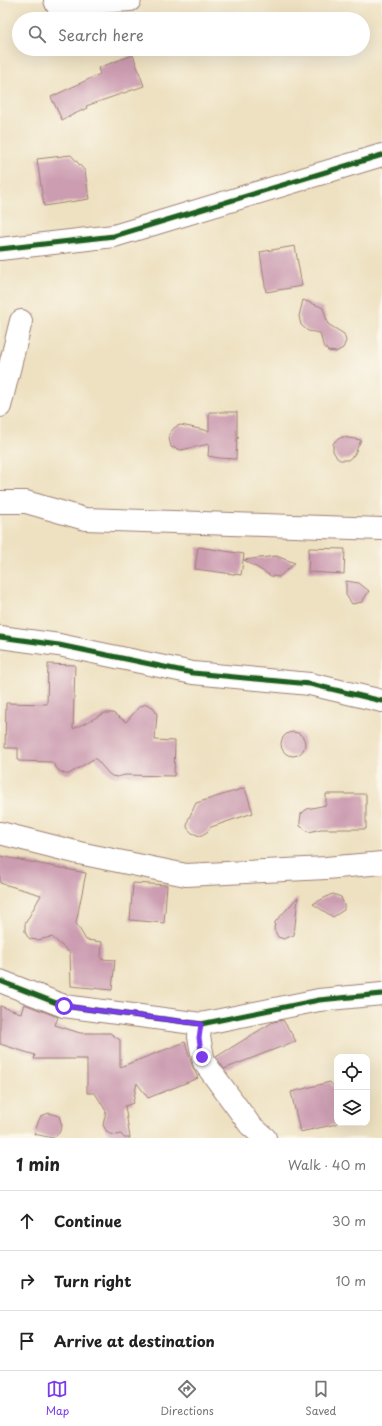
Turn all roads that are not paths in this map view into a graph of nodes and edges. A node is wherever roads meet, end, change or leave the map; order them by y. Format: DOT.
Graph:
graph roads {
  1 [pos="55,0"];
  2 [pos="130,0"];
  3 [pos="382,156"];
  4 [pos="0,250"];
  5 [pos="21,321"];
  6 [pos="0,406"];
  7 [pos="0,502"];
  8 [pos="382,529"];
  9 [pos="0,637"];
  10 [pos="382,701"];
  11 [pos="0,833"];
  12 [pos="382,863"];
  13 [pos="0,981"];
  14 [pos="382,994"];
  15 [pos="201,1024"];
  16 [pos="265,1138"];
  1 -- 2 [label="street"];
  3 -- 4 [label="street"];
  5 -- 6 [label="street"];
  7 -- 8 [label="street"];
  9 -- 10 [label="street"];
  11 -- 12 [label="street"];
  13 -- 15 [label="street"];
  14 -- 15 [label="street"];
  15 -- 16 [label="street"];
}
